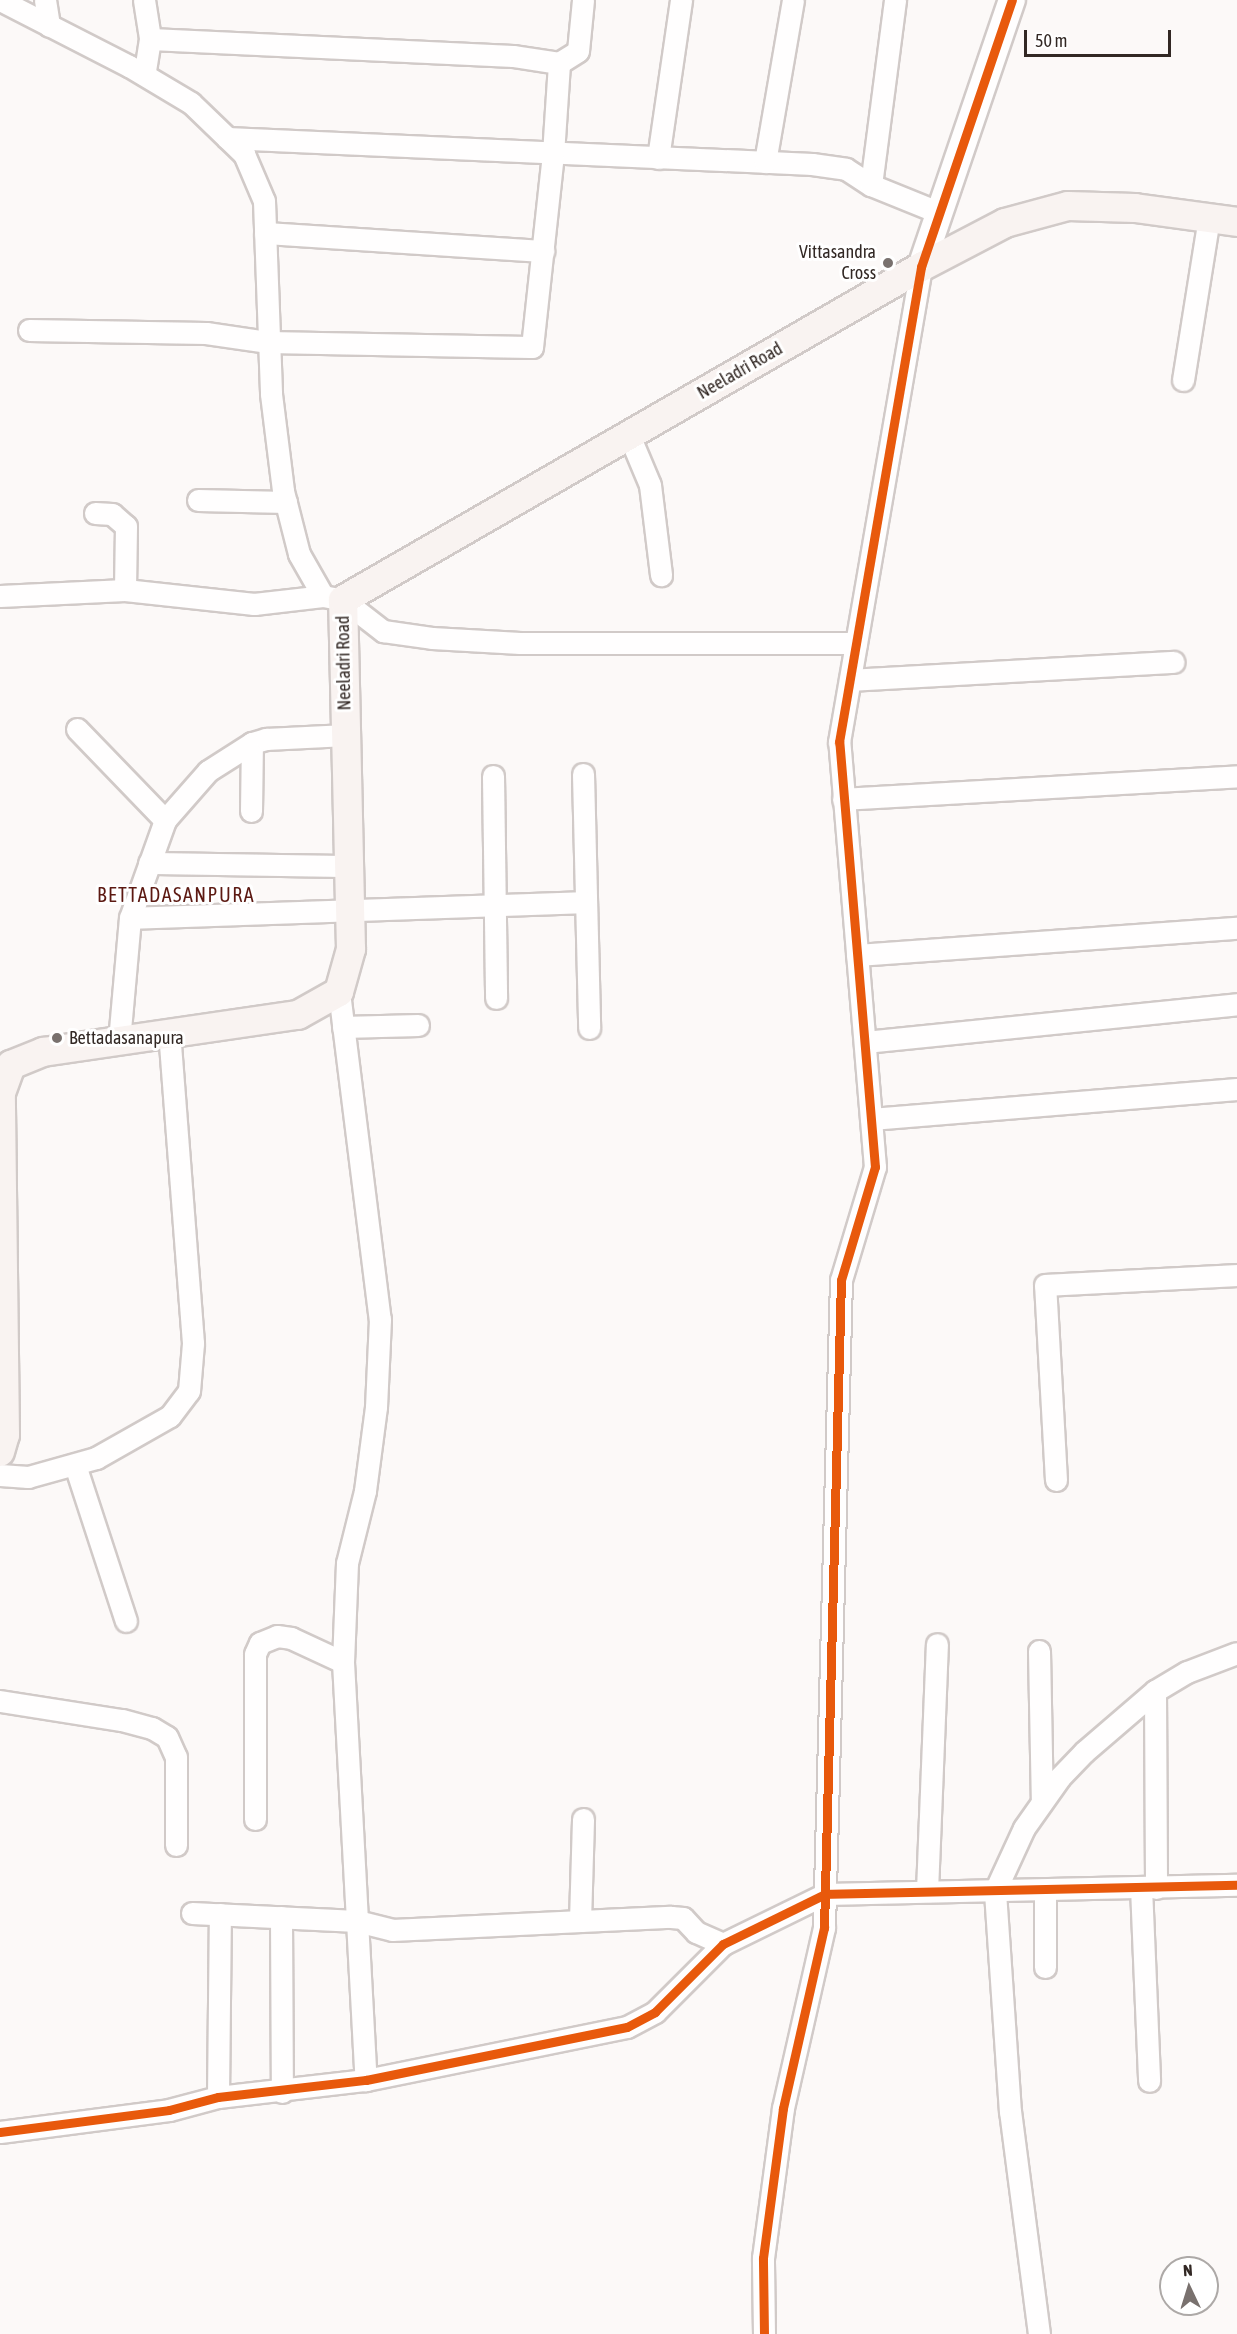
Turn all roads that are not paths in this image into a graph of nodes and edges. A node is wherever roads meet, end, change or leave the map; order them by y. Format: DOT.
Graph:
graph roads {
  1 [pos="0,0"];
  2 [pos="45,0"];
  3 [pos="144,0"];
  4 [pos="583,0"];
  5 [pos="681,0"];
  6 [pos="793,0"];
  7 [pos="895,0"];
  8 [pos="1012,0"];
  9 [pos="49,26"];
  10 [pos="150,39"];
  11 [pos="559,63"];
  12 [pos="144,75"];
  13 [pos="227,138"];
  14 [pos="554,154"];
  15 [pos="658,158"];
  16 [pos="765,162"];
  17 [pos="871,185"];
  18 [pos="940,213"];
  19 [pos="1209,218"];
  20 [pos="1237,222"];
  21 [pos="265,233"];
  22 [pos="543,251"];
  23 [pos="921,267"];
  24 [pos="29,330"];
  25 [pos="268,342"];
  26 [pos="1184,380"];
  27 [pos="629,435"];
  28 [pos="198,500"];
  29 [pos="286,502"];
  30 [pos="95,513"];
  31 [pos="661,575"];
  32 [pos="124,591"];
  33 [pos="0,596"];
  34 [pos="333,598"];
  35 [pos="856,643"];
  36 [pos="1174,662"];
  37 [pos="850,680"];
  38 [pos="77,729"];
  39 [pos="346,735"];
  40 [pos="252,743"];
  41 [pos="583,774"];
  42 [pos="493,776"];
  43 [pos="1237,776"];
  44 [pos="843,799"];
  45 [pos="251,811"];
  46 [pos="165,820"];
  47 [pos="149,864"];
  48 [pos="349,866"];
  49 [pos="585,902"];
  50 [pos="493,903"];
  51 [pos="350,907"];
  52 [pos="130,918"];
  53 [pos="1237,928"];
  54 [pos="857,956"];
  55 [pos="339,992"];
  56 [pos="496,998"];
  57 [pos="1237,1004"];
  58 [pos="418,1025"];
  59 [pos="343,1027"];
  60 [pos="589,1028"];
  61 [pos="169,1033"];
  62 [pos="119,1041"];
  63 [pos="865,1042"];
  64 [pos="5,1064"];
  65 [pos="1237,1089"];
  66 [pos="871,1119"];
  67 [pos="1237,1275"];
  68 [pos="2,1393"];
  69 [pos="0,1452"];
  70 [pos="75,1465"];
  71 [pos="0,1475"];
  72 [pos="1056,1480"];
  73 [pos="126,1621"];
  74 [pos="937,1644"];
  75 [pos="1039,1651"];
  76 [pos="1237,1653"];
  77 [pos="343,1662"];
  78 [pos="1155,1691"];
  79 [pos="0,1701"];
  80 [pos="1042,1802"];
  81 [pos="255,1819"];
  82 [pos="583,1820"];
  83 [pos="176,1845"];
  84 [pos="1237,1885"];
  85 [pos="1149,1887"];
  86 [pos="995,1891"];
  87 [pos="1045,1891"];
  88 [pos="927,1892"];
  89 [pos="825,1894"];
  90 [pos="192,1913"];
  91 [pos="220,1914"];
  92 [pos="281,1917"];
  93 [pos="357,1921"];
  94 [pos="580,1921"];
  95 [pos="723,1944"];
  96 [pos="1045,1967"];
  97 [pos="366,2080"];
  98 [pos="1149,2081"];
  99 [pos="282,2092"];
  100 [pos="218,2097"];
  101 [pos="0,2132"];
  102 [pos="764,2334"];
  103 [pos="1039,2334"];
  1 -- 9 [label="street"];
  2 -- 9 [label="street"];
  3 -- 10 [label="street"];
  4 -- 11 [label="street"];
  5 -- 15 [label="street"];
  6 -- 16 [label="street"];
  7 -- 17 [label="street"];
  8 -- 18 [label="street"];
  9 -- 12 [label="street"];
  10 -- 11 [label="street"];
  10 -- 12 [label="street"];
  11 -- 14 [label="street"];
  12 -- 13 [label="street"];
  13 -- 14 [label="street"];
  13 -- 21 [label="street"];
  14 -- 15 [label="street"];
  14 -- 22 [label="street"];
  15 -- 16 [label="street"];
  16 -- 17 [label="street"];
  17 -- 18 [label="street"];
  18 -- 23 [label="street"];
  19 -- 20 [label="main road, Neeladri Road"];
  19 -- 23 [label="main road, Neeladri Road"];
  19 -- 26 [label="street"];
  21 -- 22 [label="street"];
  21 -- 25 [label="street"];
  22 -- 25 [label="street"];
  23 -- 27 [label="main road, Neeladri Road"];
  23 -- 35 [label="street"];
  24 -- 25 [label="street"];
  25 -- 29 [label="street"];
  27 -- 31 [label="street"];
  27 -- 34 [label="main road, Neeladri Road"];
  28 -- 29 [label="street"];
  29 -- 34 [label="street"];
  30 -- 32 [label="street"];
  32 -- 33 [label="street"];
  32 -- 34 [label="street"];
  34 -- 35 [label="street"];
  34 -- 39 [label="main road, Neeladri Road"];
  35 -- 37 [label="street"];
  36 -- 37 [label="street"];
  37 -- 44 [label="street"];
  38 -- 46 [label="street"];
  39 -- 40 [label="street"];
  39 -- 48 [label="main road, Neeladri Road"];
  40 -- 45 [label="street"];
  40 -- 46 [label="street"];
  41 -- 49 [label="street"];
  42 -- 50 [label="street"];
  43 -- 44 [label="street"];
  44 -- 54 [label="street"];
  46 -- 47 [label="street"];
  47 -- 48 [label="street"];
  47 -- 52 [label="street"];
  48 -- 51 [label="main road, Neeladri Road"];
  49 -- 50 [label="street"];
  49 -- 60 [label="street"];
  50 -- 51 [label="street"];
  50 -- 56 [label="street"];
  51 -- 52 [label="street"];
  51 -- 55 [label="main road, Neeladri Road"];
  52 -- 62 [label="street"];
  53 -- 54 [label="street"];
  54 -- 63 [label="street"];
  55 -- 59 [label="street"];
  55 -- 61 [label="main road"];
  57 -- 63 [label="street"];
  58 -- 59 [label="street"];
  59 -- 77 [label="street"];
  61 -- 62 [label="main road"];
  61 -- 70 [label="street"];
  62 -- 64 [label="main road"];
  63 -- 66 [label="street"];
  64 -- 68 [label="main road"];
  65 -- 66 [label="street"];
  66 -- 89 [label="street"];
  67 -- 72 [label="street"];
  68 -- 69 [label="main road"];
  70 -- 71 [label="street"];
  70 -- 73 [label="street"];
  74 -- 88 [label="street"];
  75 -- 80 [label="street"];
  76 -- 78 [label="street"];
  77 -- 81 [label="street"];
  77 -- 93 [label="street"];
  78 -- 80 [label="street"];
  78 -- 85 [label="street"];
  79 -- 83 [label="street"];
  80 -- 86 [label="street"];
  82 -- 94 [label="street"];
  84 -- 85 [label="street"];
  85 -- 87 [label="street"];
  85 -- 98 [label="street"];
  86 -- 87 [label="street"];
  86 -- 88 [label="street"];
  86 -- 103 [label="street"];
  87 -- 96 [label="street"];
  88 -- 89 [label="street"];
  89 -- 95 [label="street"];
  89 -- 102 [label="street"];
  90 -- 91 [label="street"];
  91 -- 92 [label="street"];
  91 -- 100 [label="street"];
  92 -- 93 [label="street"];
  92 -- 99 [label="street"];
  93 -- 94 [label="street"];
  93 -- 97 [label="street"];
  94 -- 95 [label="street"];
  95 -- 97 [label="street"];
  97 -- 99 [label="street"];
  99 -- 100 [label="street"];
  100 -- 101 [label="street"];
}
